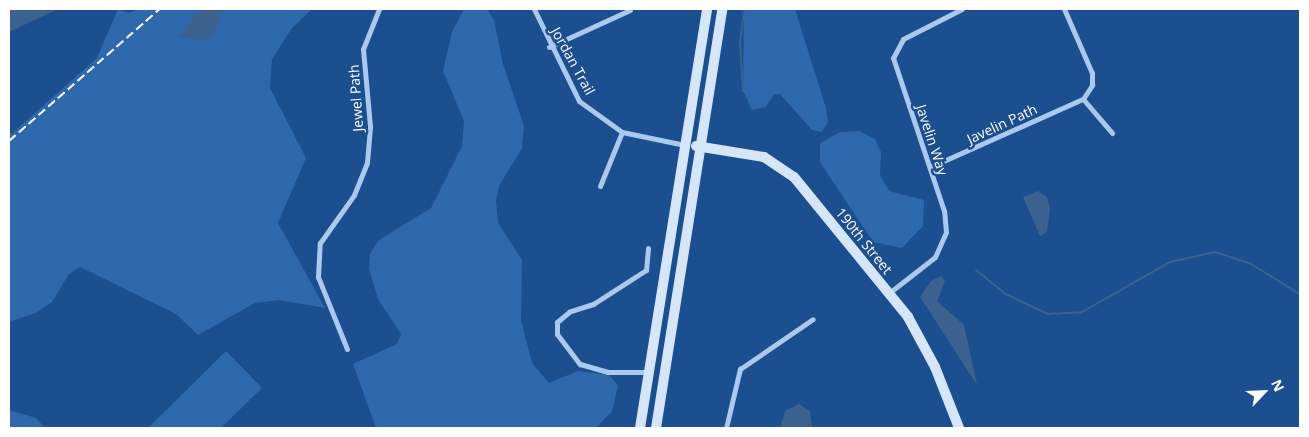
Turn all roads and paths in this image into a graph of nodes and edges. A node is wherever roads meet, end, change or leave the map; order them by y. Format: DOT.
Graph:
graph roads {
  1 [pos="379,9"];
  2 [pos="534,9"];
  3 [pos="707,9"];
  4 [pos="722,9"];
  5 [pos="962,9"];
  6 [pos="1064,9"];
  7 [pos="630,10"];
  8 [pos="549,47"];
  9 [pos="1083,99"];
  10 [pos="622,132"];
  11 [pos="1112,133"];
  12 [pos="685,144"];
  13 [pos="700,146"];
  14 [pos="930,167"];
  15 [pos="600,186"];
  16 [pos="648,248"];
  17 [pos="889,293"];
  18 [pos="813,320"];
  19 [pos="347,349"];
  20 [pos="649,372"];
  21 [pos="640,428"];
  22 [pos="656,428"];
  23 [pos="726,428"];
  24 [pos="959,428"];
  1 -- 19 [label="street, Jewel Path"];
  2 -- 8 [label="street, Jordan Trail"];
  3 -- 12 [label="main road"];
  4 -- 13 [label="main road"];
  5 -- 14 [label="street, Javelin Way"];
  6 -- 9 [label="street"];
  7 -- 8 [label="street"];
  8 -- 10 [label="street, Jordan Trail"];
  9 -- 11 [label="street"];
  9 -- 14 [label="street, Javelin Path"];
  10 -- 12 [label="street, Jordan Trail"];
  10 -- 15 [label="street"];
  12 -- 13 [label="main road, 190th Street"];
  12 -- 20 [label="main road"];
  13 -- 17 [label="main road, 190th Street"];
  13 -- 22 [label="main road"];
  14 -- 17 [label="street, Javelin Way"];
  16 -- 20 [label="street"];
  17 -- 24 [label="main road, 190th Street"];
  18 -- 23 [label="street"];
  20 -- 21 [label="main road"];
}
